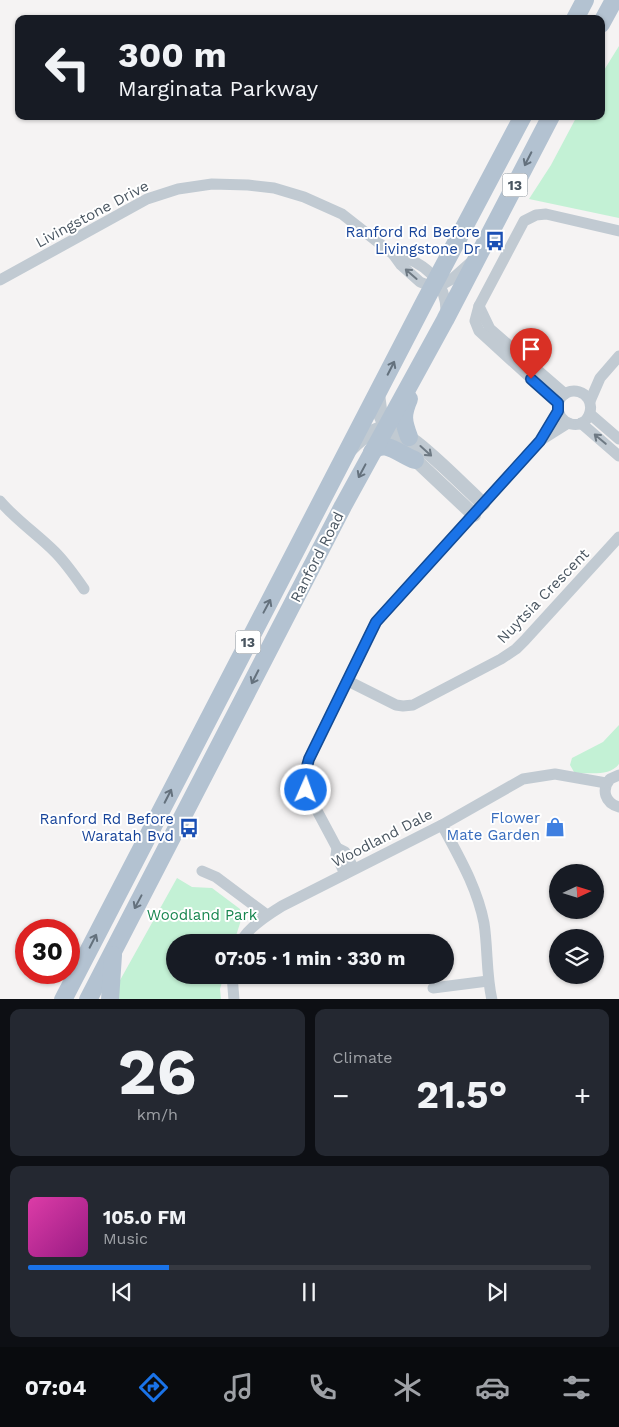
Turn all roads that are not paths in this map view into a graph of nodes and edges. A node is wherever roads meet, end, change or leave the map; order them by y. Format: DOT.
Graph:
graph roads {
  1 [pos="585,0"];
  2 [pos="614,0"];
  3 [pos="577,15"];
  4 [pos="605,17"];
  5 [pos="521,120"];
  6 [pos="549,120"];
  7 [pos="619,231"];
  8 [pos="393,254"];
  9 [pos="480,254"];
  10 [pos="0,280"];
  11 [pos="434,280"];
  12 [pos="445,320"];
  13 [pos="619,356"];
  14 [pos="423,361"];
  15 [pos="600,378"];
  16 [pos="578,391"];
  17 [pos="378,394"];
  18 [pos="590,402"];
  19 [pos="560,403"];
  20 [pos="590,414"];
  21 [pos="568,423"];
  22 [pos="581,423"];
  23 [pos="385,428"];
  24 [pos="409,437"];
  25 [pos="619,438"];
  26 [pos="540,441"];
  27 [pos="372,452"];
  28 [pos="347,454"];
  29 [pos="619,456"];
  30 [pos="415,460"];
  31 [pos="0,501"];
  32 [pos="483,504"];
  33 [pos="474,515"];
  34 [pos="619,537"];
  35 [pos="84,589"];
  36 [pos="348,681"];
  37 [pos="619,775"];
  38 [pos="606,783"];
  39 [pos="619,807"];
  40 [pos="619,818"];
  41 [pos="442,825"];
  42 [pos="202,871"];
  43 [pos="350,871"];
  44 [pos="267,915"];
  45 [pos="246,934"];
  46 [pos="113,950"];
  47 [pos="488,981"];
  48 [pos="233,984"];
  49 [pos="433,988"];
  50 [pos="68,998"];
  51 [pos="88,999"];
  52 [pos="110,999"];
  53 [pos="234,999"];
  54 [pos="492,999"];
  1 -- 3 [label="main road"];
  2 -- 4 [label="main road"];
  5 -- 11 [label="main road, Ranford Road / 13"];
  6 -- 9 [label="main road, Ranford Road / 13, one-way"];
  7 -- 19 [label="street"];
  8 -- 10 [label="street, Livingstone Drive"];
  8 -- 11 [label="street, Livingstone Drive"];
  11 -- 8 [label="street, Livingstone Drive, one-way"];
  9 -- 11 [label="street"];
  9 -- 12 [label="main road, Ranford Road / 13"];
  11 -- 12 [label="street"];
  17 -- 11 [label="main road, Ranford Road / 13, one-way"];
  12 -- 14 [label="main road, Ranford Road / 13"];
  13 -- 15 [label="street"];
  14 -- 23 [label="main road, Ranford Road / 13"];
  14 -- 24 [label="main road"];
  15 -- 16 [label="street"];
  15 -- 18 [label="street"];
  16 -- 18 [label="street"];
  16 -- 19 [label="street"];
  17 -- 23 [label="street"];
  17 -- 28 [label="main road, Ranford Road / 13"];
  18 -- 20 [label="street"];
  19 -- 21 [label="street"];
  19 -- 26 [label="street"];
  20 -- 22 [label="street"];
  20 -- 25 [label="street"];
  21 -- 22 [label="street"];
  21 -- 26 [label="street"];
  29 -- 22 [label="street, one-way"];
  23 -- 24 [label="street"];
  23 -- 27 [label="main road, Ranford Road / 13"];
  23 -- 28 [label="street"];
  23 -- 30 [label="street"];
  24 -- 32 [label="street, one-way"];
  26 -- 32 [label="street"];
  27 -- 30 [label="main road"];
  27 -- 46 [label="main road, Ranford Road / 13, one-way"];
  50 -- 28 [label="main road, Ranford Road / 13, one-way"];
  30 -- 33 [label="street"];
  31 -- 35 [label="street"];
  32 -- 33 [label="street"];
  33 -- 36 [label="street"];
  34 -- 36 [label="street, Nuytsia Crescent"];
  36 -- 43 [label="street"];
  37 -- 38 [label="street"];
  38 -- 39 [label="street"];
  38 -- 41 [label="street, Woodland Dale"];
  39 -- 40 [label="street"];
  41 -- 43 [label="street, Woodland Dale"];
  41 -- 47 [label="street"];
  42 -- 44 [label="street"];
  43 -- 44 [label="street, Woodland Dale"];
  44 -- 45 [label="street, Woodland Dale"];
  46 -- 51 [label="main road, Ranford Road / 13"];
  46 -- 52 [label="main road"];
  47 -- 49 [label="street"];
  47 -- 54 [label="street"];
  48 -- 53 [label="street"];
}
